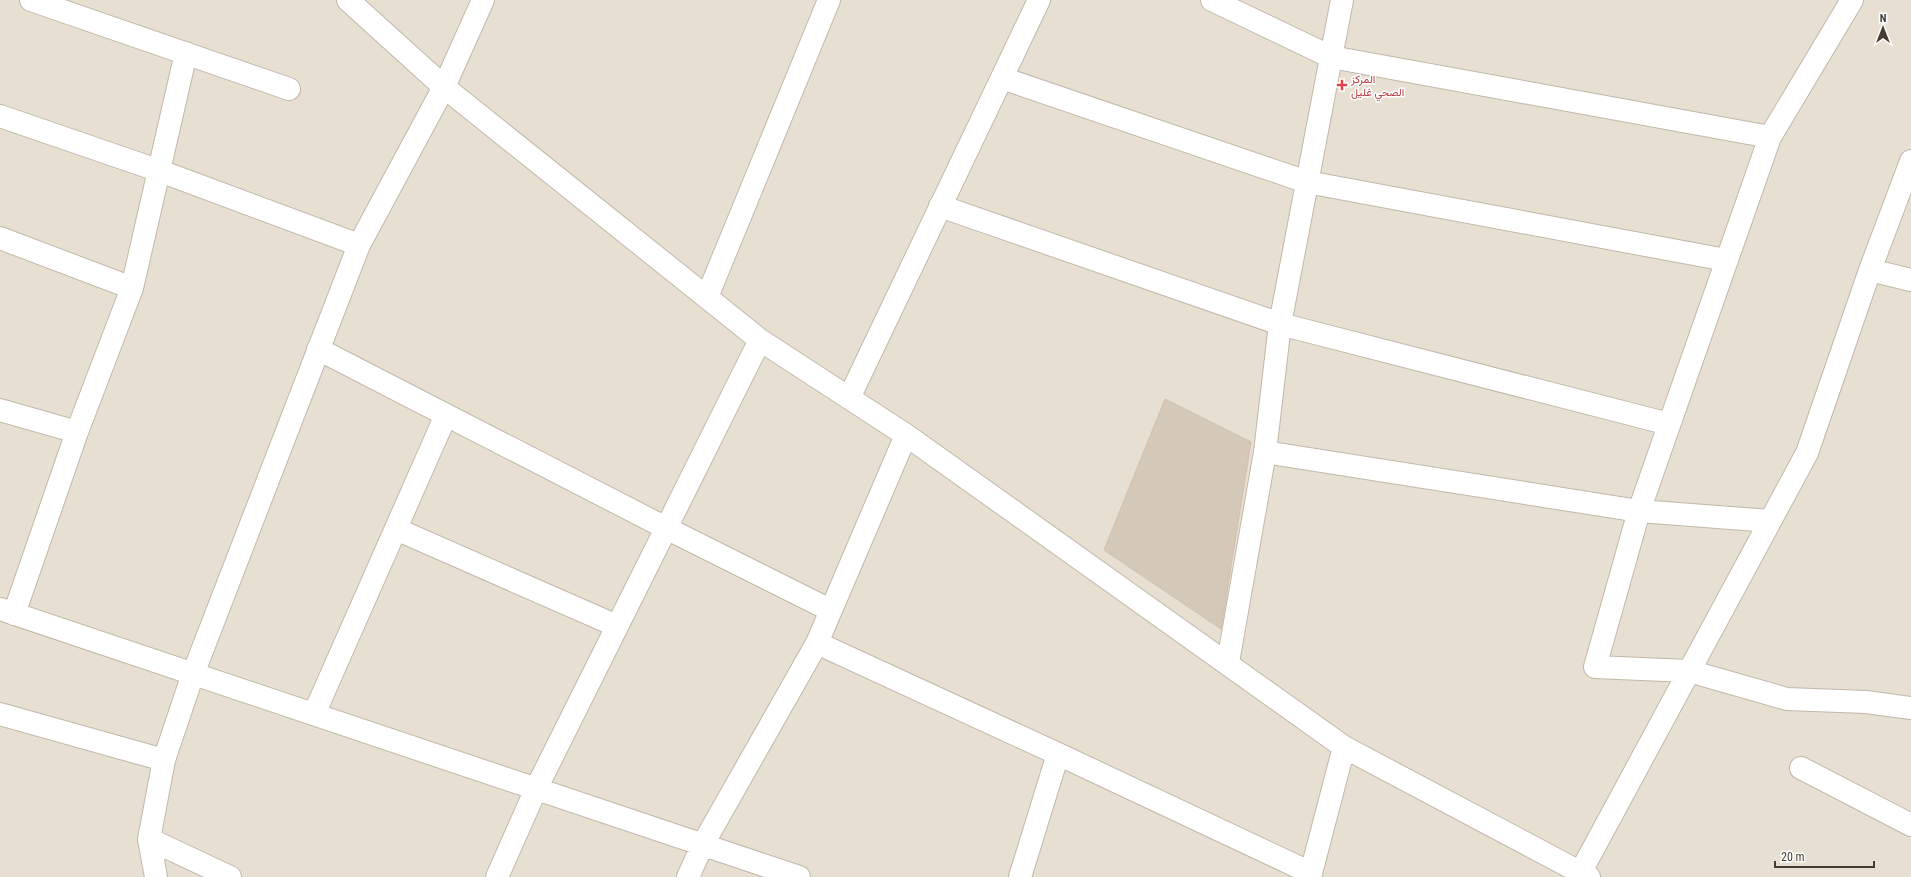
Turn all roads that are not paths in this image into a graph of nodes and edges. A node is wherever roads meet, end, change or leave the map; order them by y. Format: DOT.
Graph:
graph roads {
  1 [pos="31,0"];
  2 [pos="348,0"];
  3 [pos="483,0"];
  4 [pos="829,0"];
  5 [pos="1039,0"];
  6 [pos="1212,0"];
  7 [pos="1342,0"];
  8 [pos="1852,0"];
  9 [pos="186,53"];
  10 [pos="1331,57"];
  11 [pos="1002,78"];
  12 [pos="444,86"];
  13 [pos="289,89"];
  14 [pos="0,116"];
  15 [pos="1770,137"];
  16 [pos="1911,161"];
  17 [pos="160,171"];
  18 [pos="1307,182"];
  19 [pos="940,206"];
  20 [pos="0,238"];
  21 [pos="359,245"];
  22 [pos="1726,260"];
  23 [pos="1870,270"];
  24 [pos="1911,280"];
  25 [pos="132,288"];
  26 [pos="707,297"];
  27 [pos="1280,324"];
  28 [pos="760,340"];
  29 [pos="318,349"];
  30 [pos="849,398"];
  31 [pos="0,410"];
  32 [pos="446,415"];
  33 [pos="1669,424"];
  34 [pos="77,432"];
  35 [pos="906,435"];
  36 [pos="1265,452"];
  37 [pos="1639,511"];
  38 [pos="1770,521"];
  39 [pos="396,528"];
  40 [pos="666,528"];
  41 [pos="830,610"];
  42 [pos="7,611"];
  43 [pos="617,626"];
  44 [pos="817,643"];
  45 [pos="1228,662"];
  46 [pos="1690,671"];
  47 [pos="193,674"];
  48 [pos="1911,708"];
  49 [pos="0,714"];
  50 [pos="314,714"];
  51 [pos="1344,746"];
  52 [pos="1058,754"];
  53 [pos="164,760"];
  54 [pos="1801,768"];
  55 [pos="536,789"];
  56 [pos="1911,825"];
  57 [pos="149,839"];
  58 [pos="703,844"];
  59 [pos="1310,875"];
  60 [pos="1582,875"];
  61 [pos="156,877"];
  62 [pos="230,877"];
  63 [pos="497,877"];
  64 [pos="688,877"];
  65 [pos="798,877"];
  66 [pos="1020,877"];
  1 -- 9 [label="street"];
  2 -- 12 [label="street"];
  3 -- 12 [label="street"];
  4 -- 26 [label="street"];
  5 -- 11 [label="street"];
  6 -- 10 [label="street"];
  7 -- 10 [label="street"];
  8 -- 15 [label="street"];
  9 -- 13 [label="street"];
  9 -- 17 [label="street"];
  10 -- 15 [label="street"];
  10 -- 18 [label="street"];
  11 -- 18 [label="street"];
  11 -- 19 [label="street"];
  12 -- 21 [label="street"];
  12 -- 26 [label="street"];
  14 -- 17 [label="street"];
  15 -- 22 [label="street"];
  16 -- 23 [label="street"];
  17 -- 21 [label="street"];
  17 -- 25 [label="street"];
  18 -- 22 [label="street"];
  18 -- 27 [label="street"];
  19 -- 27 [label="street"];
  19 -- 30 [label="street"];
  20 -- 25 [label="street"];
  21 -- 29 [label="street"];
  22 -- 33 [label="street"];
  23 -- 24 [label="street"];
  23 -- 38 [label="street"];
  25 -- 34 [label="street"];
  26 -- 28 [label="street"];
  27 -- 33 [label="street"];
  27 -- 36 [label="street"];
  28 -- 30 [label="street"];
  28 -- 40 [label="street"];
  29 -- 32 [label="street"];
  29 -- 47 [label="street"];
  30 -- 35 [label="street"];
  31 -- 34 [label="street"];
  32 -- 39 [label="street"];
  32 -- 40 [label="street"];
  33 -- 37 [label="street"];
  34 -- 42 [label="street"];
  35 -- 41 [label="street"];
  35 -- 45 [label="street"];
  36 -- 37 [label="street"];
  36 -- 45 [label="street"];
  37 -- 38 [label="street"];
  37 -- 46 [label="street"];
  38 -- 46 [label="street"];
  39 -- 43 [label="street"];
  39 -- 50 [label="street"];
  40 -- 41 [label="street"];
  40 -- 43 [label="street"];
  41 -- 44 [label="street"];
  42 -- 47 [label="street"];
  43 -- 55 [label="street"];
  44 -- 52 [label="street"];
  44 -- 58 [label="street"];
  45 -- 51 [label="street"];
  46 -- 48 [label="street"];
  46 -- 60 [label="street"];
  47 -- 50 [label="street"];
  47 -- 53 [label="street"];
  49 -- 53 [label="street"];
  50 -- 55 [label="street"];
  51 -- 59 [label="street"];
  51 -- 60 [label="street"];
  52 -- 59 [label="street"];
  52 -- 66 [label="street"];
  53 -- 57 [label="street"];
  54 -- 56 [label="street"];
  55 -- 58 [label="street"];
  55 -- 63 [label="street"];
  57 -- 61 [label="street"];
  57 -- 62 [label="street"];
  58 -- 64 [label="street"];
  58 -- 65 [label="street"];
}
